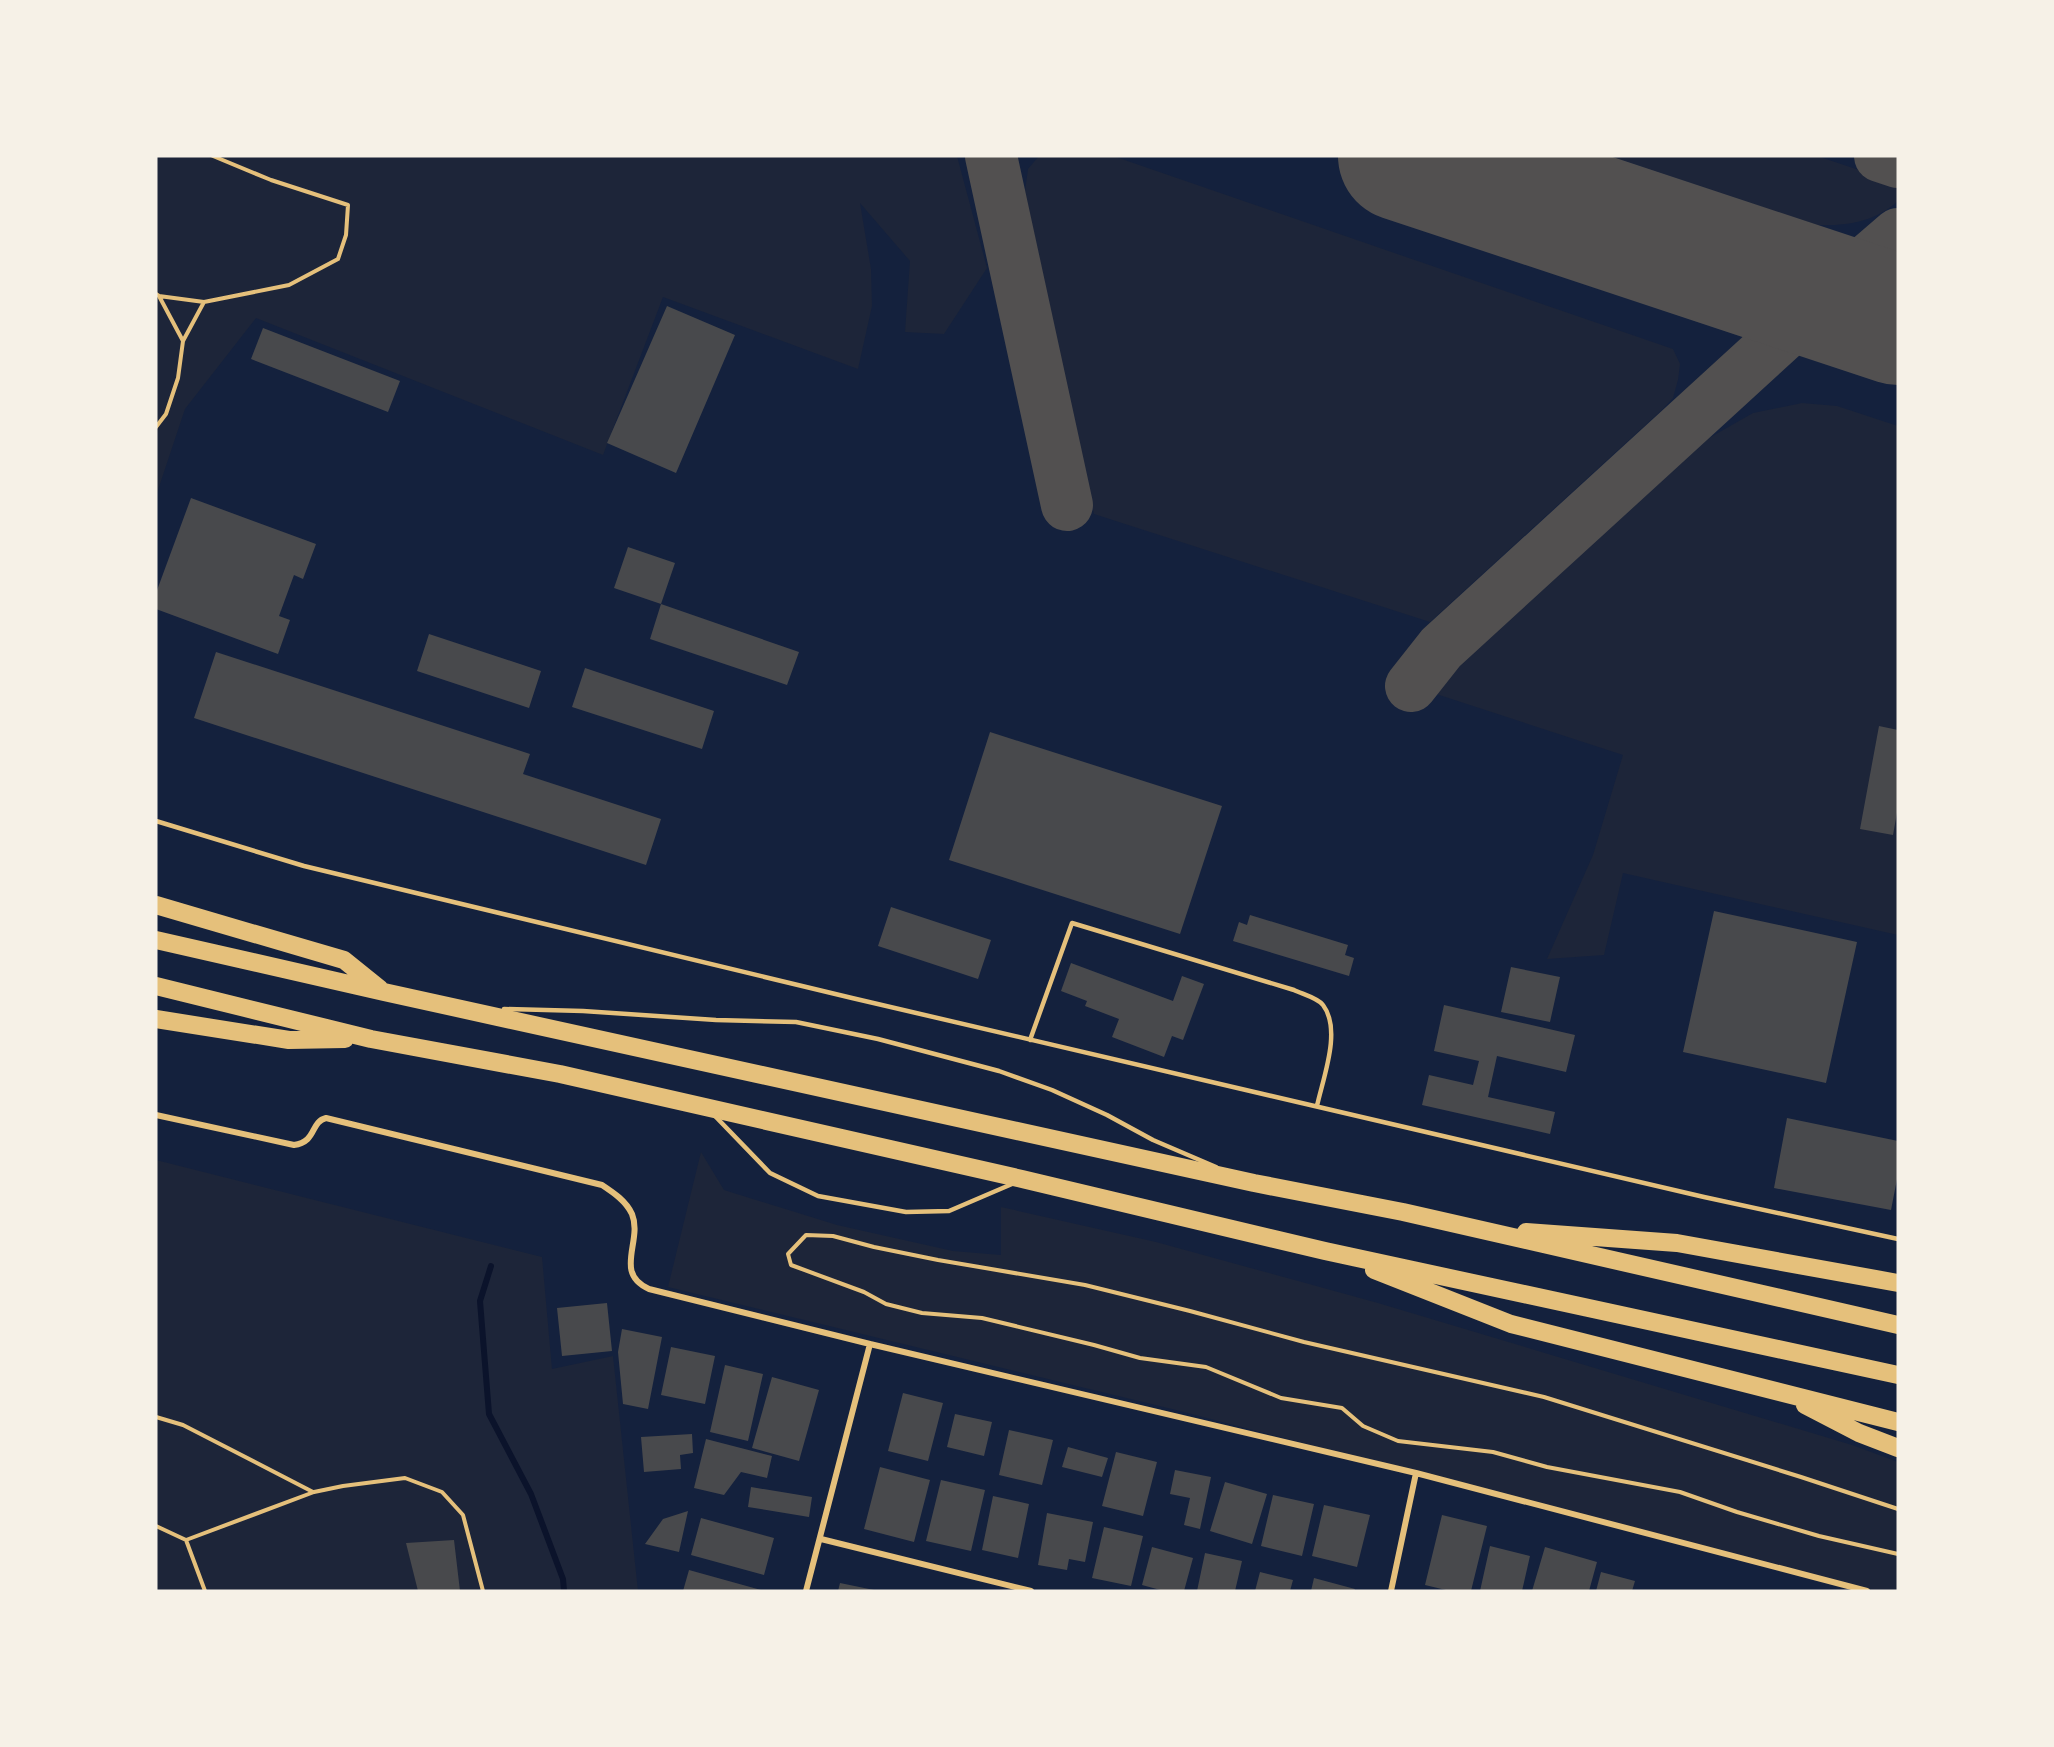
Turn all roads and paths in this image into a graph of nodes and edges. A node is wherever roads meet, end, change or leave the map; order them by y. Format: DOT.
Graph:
graph roads {
  1 [pos="213,156"];
  2 [pos="158,295"];
  3 [pos="204,302"];
  4 [pos="183,340"];
  5 [pos="156,427"];
  6 [pos="156,821"];
  7 [pos="156,905"];
  8 [pos="156,940"];
  9 [pos="156,986"];
  10 [pos="384,992"];
  11 [pos="419,998"];
  12 [pos="483,1007"];
  13 [pos="494,1008"];
  14 [pos="156,1019"];
  15 [pos="371,1038"];
  16 [pos="1030,1040"];
  17 [pos="1317,1106"];
  18 [pos="706,1107"];
  19 [pos="156,1115"];
  20 [pos="1022,1179"];
  21 [pos="1254,1183"];
  22 [pos="1463,1227"];
  23 [pos="1898,1239"];
  24 [pos="1325,1251"];
  25 [pos="1898,1283"];
  26 [pos="1898,1325"];
  27 [pos="870,1344"];
  28 [pos="1898,1375"];
  29 [pos="1777,1390"];
  30 [pos="156,1417"];
  31 [pos="1898,1422"];
  32 [pos="1898,1448"];
  33 [pos="1416,1473"];
  34 [pos="314,1492"];
  35 [pos="1898,1509"];
  36 [pos="156,1526"];
  37 [pos="821,1539"];
  38 [pos="186,1540"];
  39 [pos="1898,1554"];
  40 [pos="205,1591"];
  41 [pos="483,1591"];
  42 [pos="806,1591"];
  43 [pos="1031,1591"];
  44 [pos="1391,1591"];
  45 [pos="1867,1591"];
  1 -- 3 [label="path"];
  2 -- 3 [label="path"];
  2 -- 4 [label="path"];
  3 -- 4 [label="path"];
  4 -- 5 [label="path"];
  6 -- 16 [label="lane"];
  7 -- 10 [label="highway"];
  8 -- 10 [label="highway"];
  9 -- 15 [label="highway"];
  10 -- 11 [label="highway"];
  11 -- 12 [label="lane"];
  11 -- 21 [label="highway"];
  13 -- 21 [label="lane"];
  14 -- 15 [label="highway"];
  15 -- 18 [label="highway"];
  16 -- 17 [label="lane"];
  16 -- 17 [label="lane"];
  17 -- 23 [label="lane"];
  18 -- 20 [label="highway"];
  18 -- 20 [label="lane"];
  19 -- 27 [label="street"];
  20 -- 24 [label="highway"];
  21 -- 22 [label="highway"];
  22 -- 25 [label="highway"];
  22 -- 26 [label="highway"];
  24 -- 28 [label="highway"];
  24 -- 29 [label="highway"];
  27 -- 33 [label="street"];
  27 -- 37 [label="street"];
  29 -- 31 [label="highway"];
  29 -- 32 [label="highway"];
  30 -- 34 [label="path"];
  33 -- 44 [label="street"];
  33 -- 45 [label="street"];
  34 -- 38 [label="path"];
  34 -- 41 [label="path"];
  35 -- 39 [label="path"];
  36 -- 38 [label="path"];
  37 -- 42 [label="street"];
  37 -- 43 [label="street"];
  38 -- 40 [label="path"];
}
